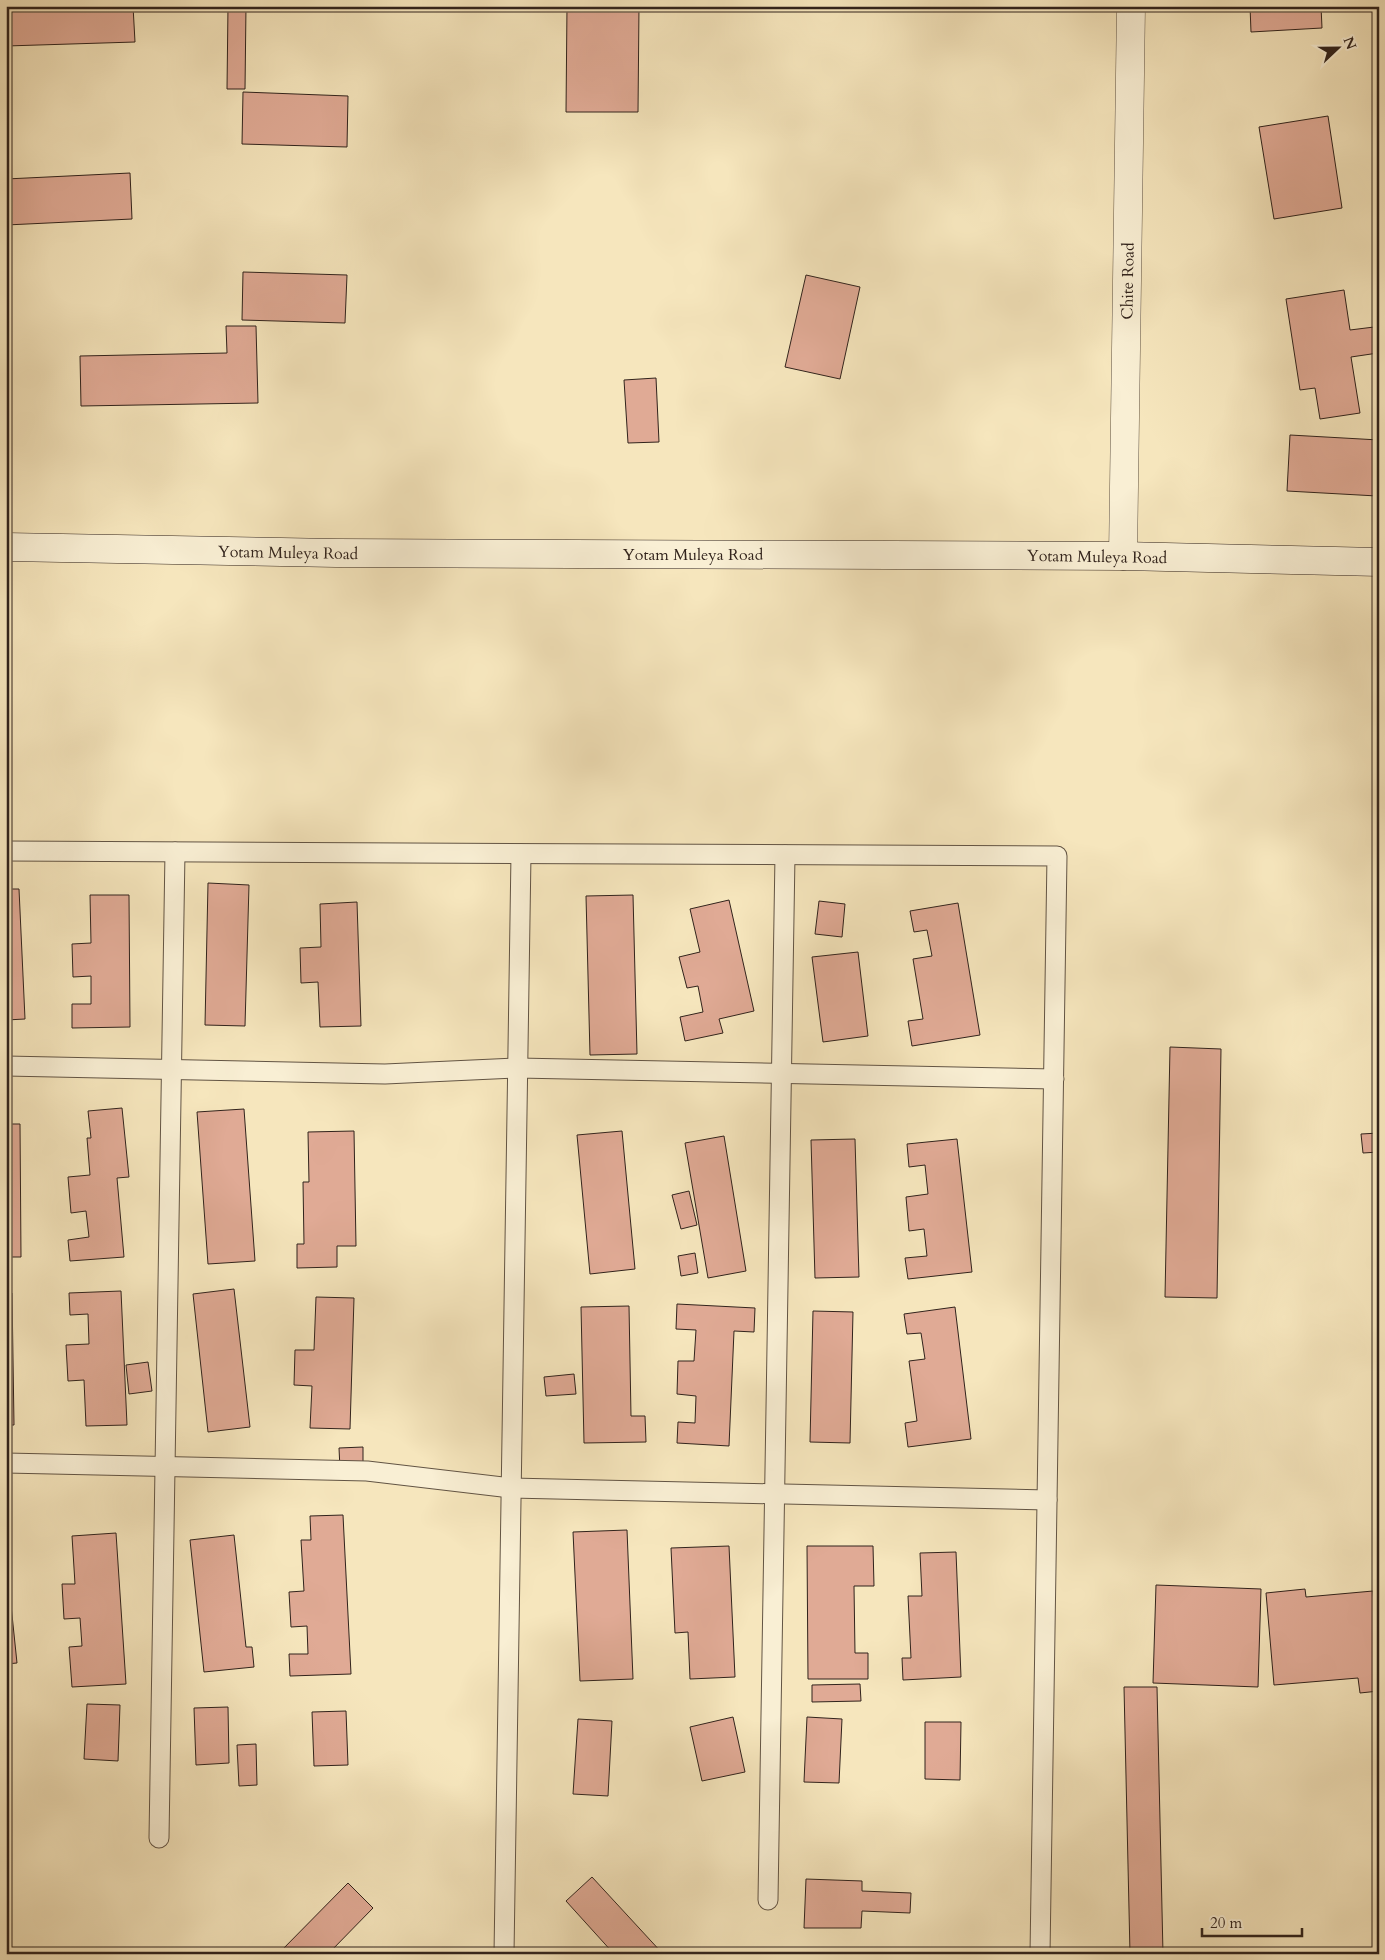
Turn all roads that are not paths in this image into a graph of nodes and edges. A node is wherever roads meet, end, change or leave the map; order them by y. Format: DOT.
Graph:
graph roads {
  1 [pos="1131,6"];
  2 [pos="6,547"];
  3 [pos="1123,556"];
  4 [pos="1379,562"];
  5 [pos="6,851"];
  6 [pos="175,852"];
  7 [pos="521,854"];
  8 [pos="785,855"];
  9 [pos="6,1066"];
  10 [pos="518,1068"];
  11 [pos="172,1069"];
  12 [pos="781,1074"];
  13 [pos="1054,1080"];
  14 [pos="6,1463"];
  15 [pos="164,1467"];
  16 [pos="511,1488"];
  17 [pos="775,1494"];
  18 [pos="1047,1500"];
  19 [pos="158,1838"];
  20 [pos="768,1900"];
  21 [pos="504,1954"];
  22 [pos="1040,1954"];
  1 -- 3 [label="street, Chite Road"];
  2 -- 3 [label="street, Yotam Muleya Road"];
  3 -- 4 [label="street, Yotam Muleya Road"];
  5 -- 6 [label="lane"];
  6 -- 7 [label="lane"];
  6 -- 11 [label="lane"];
  7 -- 8 [label="lane"];
  7 -- 10 [label="lane"];
  8 -- 12 [label="lane"];
  8 -- 13 [label="lane"];
  9 -- 11 [label="lane"];
  10 -- 11 [label="lane"];
  10 -- 12 [label="lane"];
  10 -- 16 [label="lane"];
  11 -- 15 [label="lane"];
  12 -- 13 [label="lane"];
  12 -- 17 [label="lane"];
  13 -- 18 [label="lane"];
  14 -- 15 [label="lane"];
  15 -- 16 [label="lane"];
  15 -- 19 [label="lane"];
  16 -- 17 [label="lane"];
  16 -- 21 [label="lane"];
  17 -- 18 [label="lane"];
  17 -- 20 [label="lane"];
  18 -- 22 [label="lane"];
}
